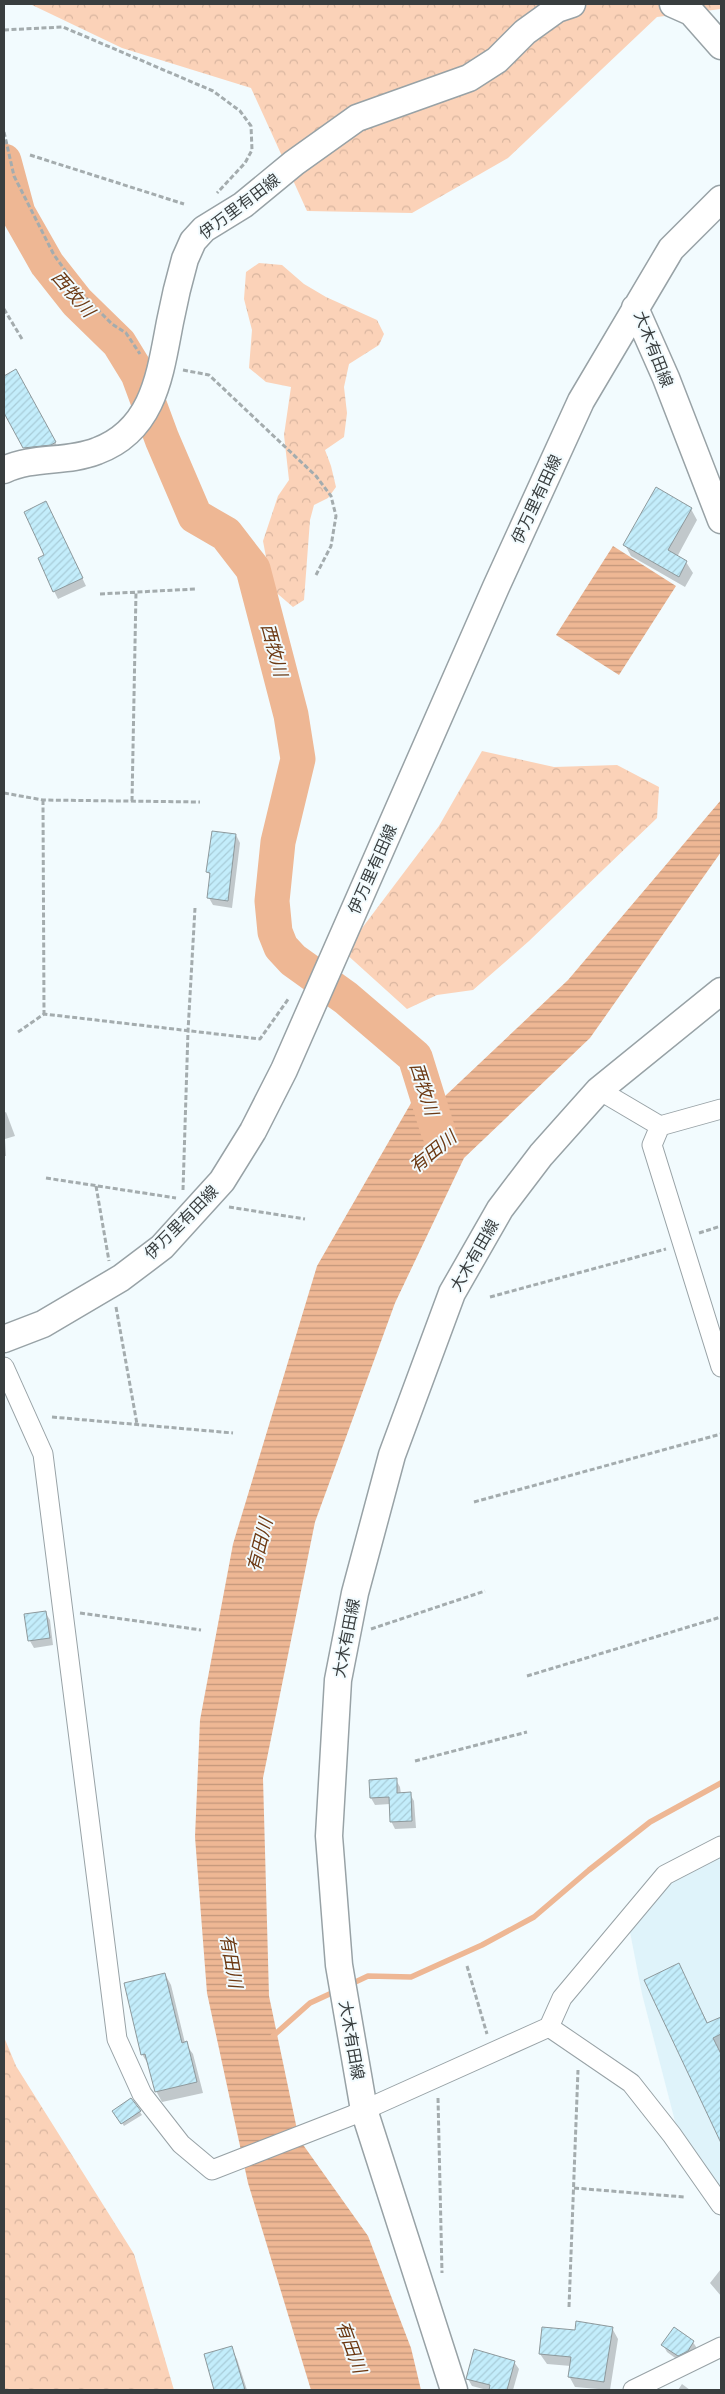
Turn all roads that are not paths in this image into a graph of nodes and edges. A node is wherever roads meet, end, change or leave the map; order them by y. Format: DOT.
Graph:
graph roads {
  1 [pos="572,4"];
  2 [pos="673,4"];
  3 [pos="721,46"];
  4 [pos="721,198"];
  5 [pos="635,308"];
  6 [pos="4,470"];
  7 [pos="721,520"];
  8 [pos="721,991"];
  9 [pos="599,1090"];
  10 [pos="721,1109"];
  11 [pos="660,1126"];
  12 [pos="4,1339"];
  13 [pos="4,1367"];
  14 [pos="721,1367"];
  15 [pos="721,1846"];
  16 [pos="549,2027"];
  17 [pos="364,2110"];
  18 [pos="721,2205"];
  19 [pos="721,2347"];
  20 [pos="454,2390"];
  21 [pos="633,2390"];
  1 -- 6 [label="main road, 伊万里有田線"];
  2 -- 3 [label="main road"];
  4 -- 5 [label="main road, 大木有田線"];
  5 -- 7 [label="main road, 大木有田線"];
  5 -- 12 [label="main road, 伊万里有田線"];
  8 -- 9 [label="main road, 大木有田線"];
  9 -- 11 [label="street"];
  9 -- 17 [label="main road, 大木有田線"];
  10 -- 11 [label="street"];
  11 -- 14 [label="street"];
  13 -- 17 [label="street"];
  15 -- 16 [label="street"];
  16 -- 17 [label="street"];
  16 -- 18 [label="street"];
  17 -- 20 [label="main road, 大木有田線"];
  19 -- 21 [label="street"];
}
